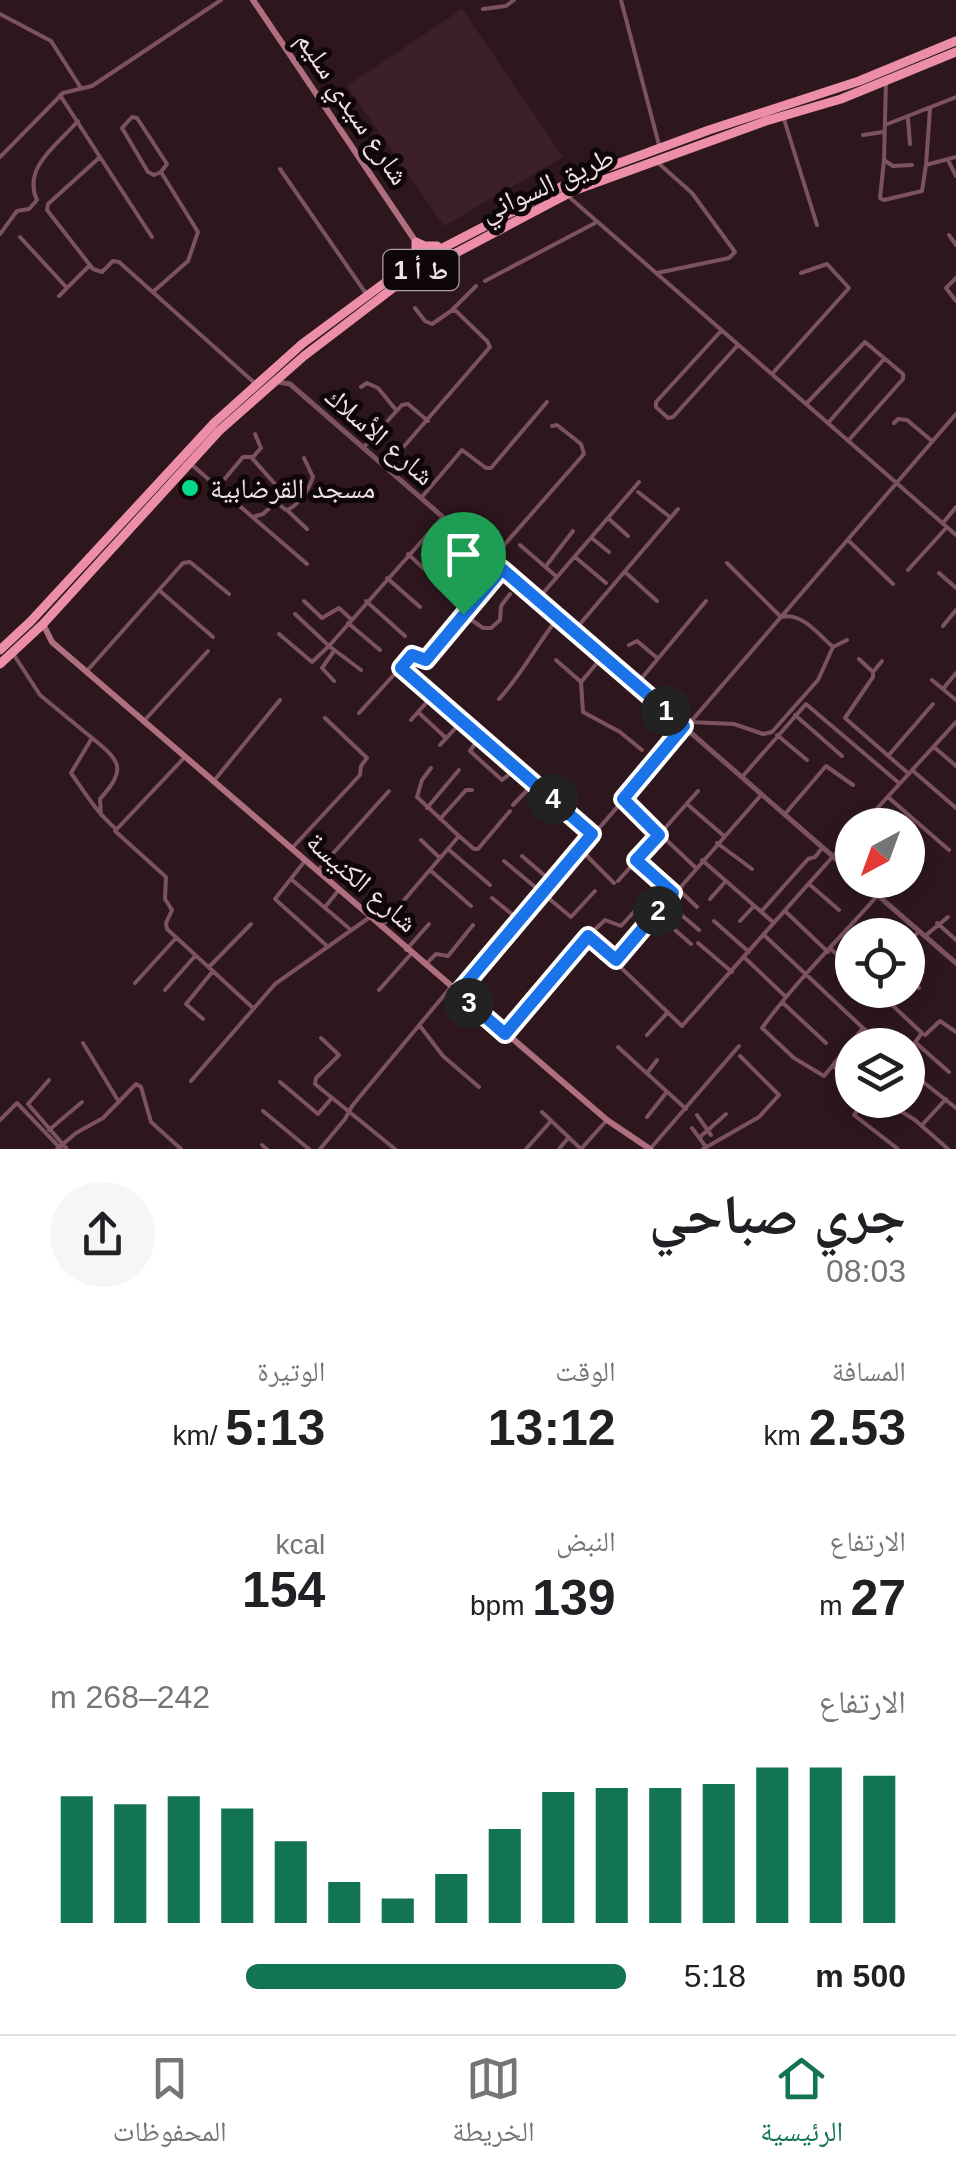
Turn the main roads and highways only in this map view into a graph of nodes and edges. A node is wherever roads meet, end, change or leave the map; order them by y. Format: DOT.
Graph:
graph roads {
  1 [pos="252,0"];
  2 [pos="956,41"];
  3 [pos="956,52"];
  4 [pos="609,173"];
  5 [pos="590,180"];
  6 [pos="416,242"];
  7 [pos="450,242"];
  8 [pos="406,267"];
  9 [pos="42,624"];
  10 [pos="27,638"];
  11 [pos="52,642"];
  12 [pos="0,650"];
  13 [pos="0,664"];
  14 [pos="650,1149"];
  1 -- 6 [label="main road, شارع سيدي سليم"];
  2 -- 4 [label="highway, طريق السواني / ط أ 1"];
  3 -- 4 [label="highway, طريق السواني / ط أ 1"];
  4 -- 5 [label="highway, طريق السواني / ط أ 1"];
  5 -- 7 [label="highway, طريق السواني / ط أ 1"];
  5 -- 9 [label="highway, طريق السواني / ط أ 1"];
  6 -- 7 [label="highway"];
  6 -- 8 [label="highway"];
  7 -- 8 [label="highway, طريق السواني / ط أ 1"];
  8 -- 12 [label="highway, طريق السواني / ط أ 1"];
  9 -- 10 [label="highway, طريق السواني / ط أ 1"];
  9 -- 11 [label="main road, شارع الكنيسة"];
  10 -- 11 [label="main road"];
  10 -- 13 [label="highway, طريق السواني / ط أ 1"];
  11 -- 14 [label="main road, شارع الكنيسة"];
}
